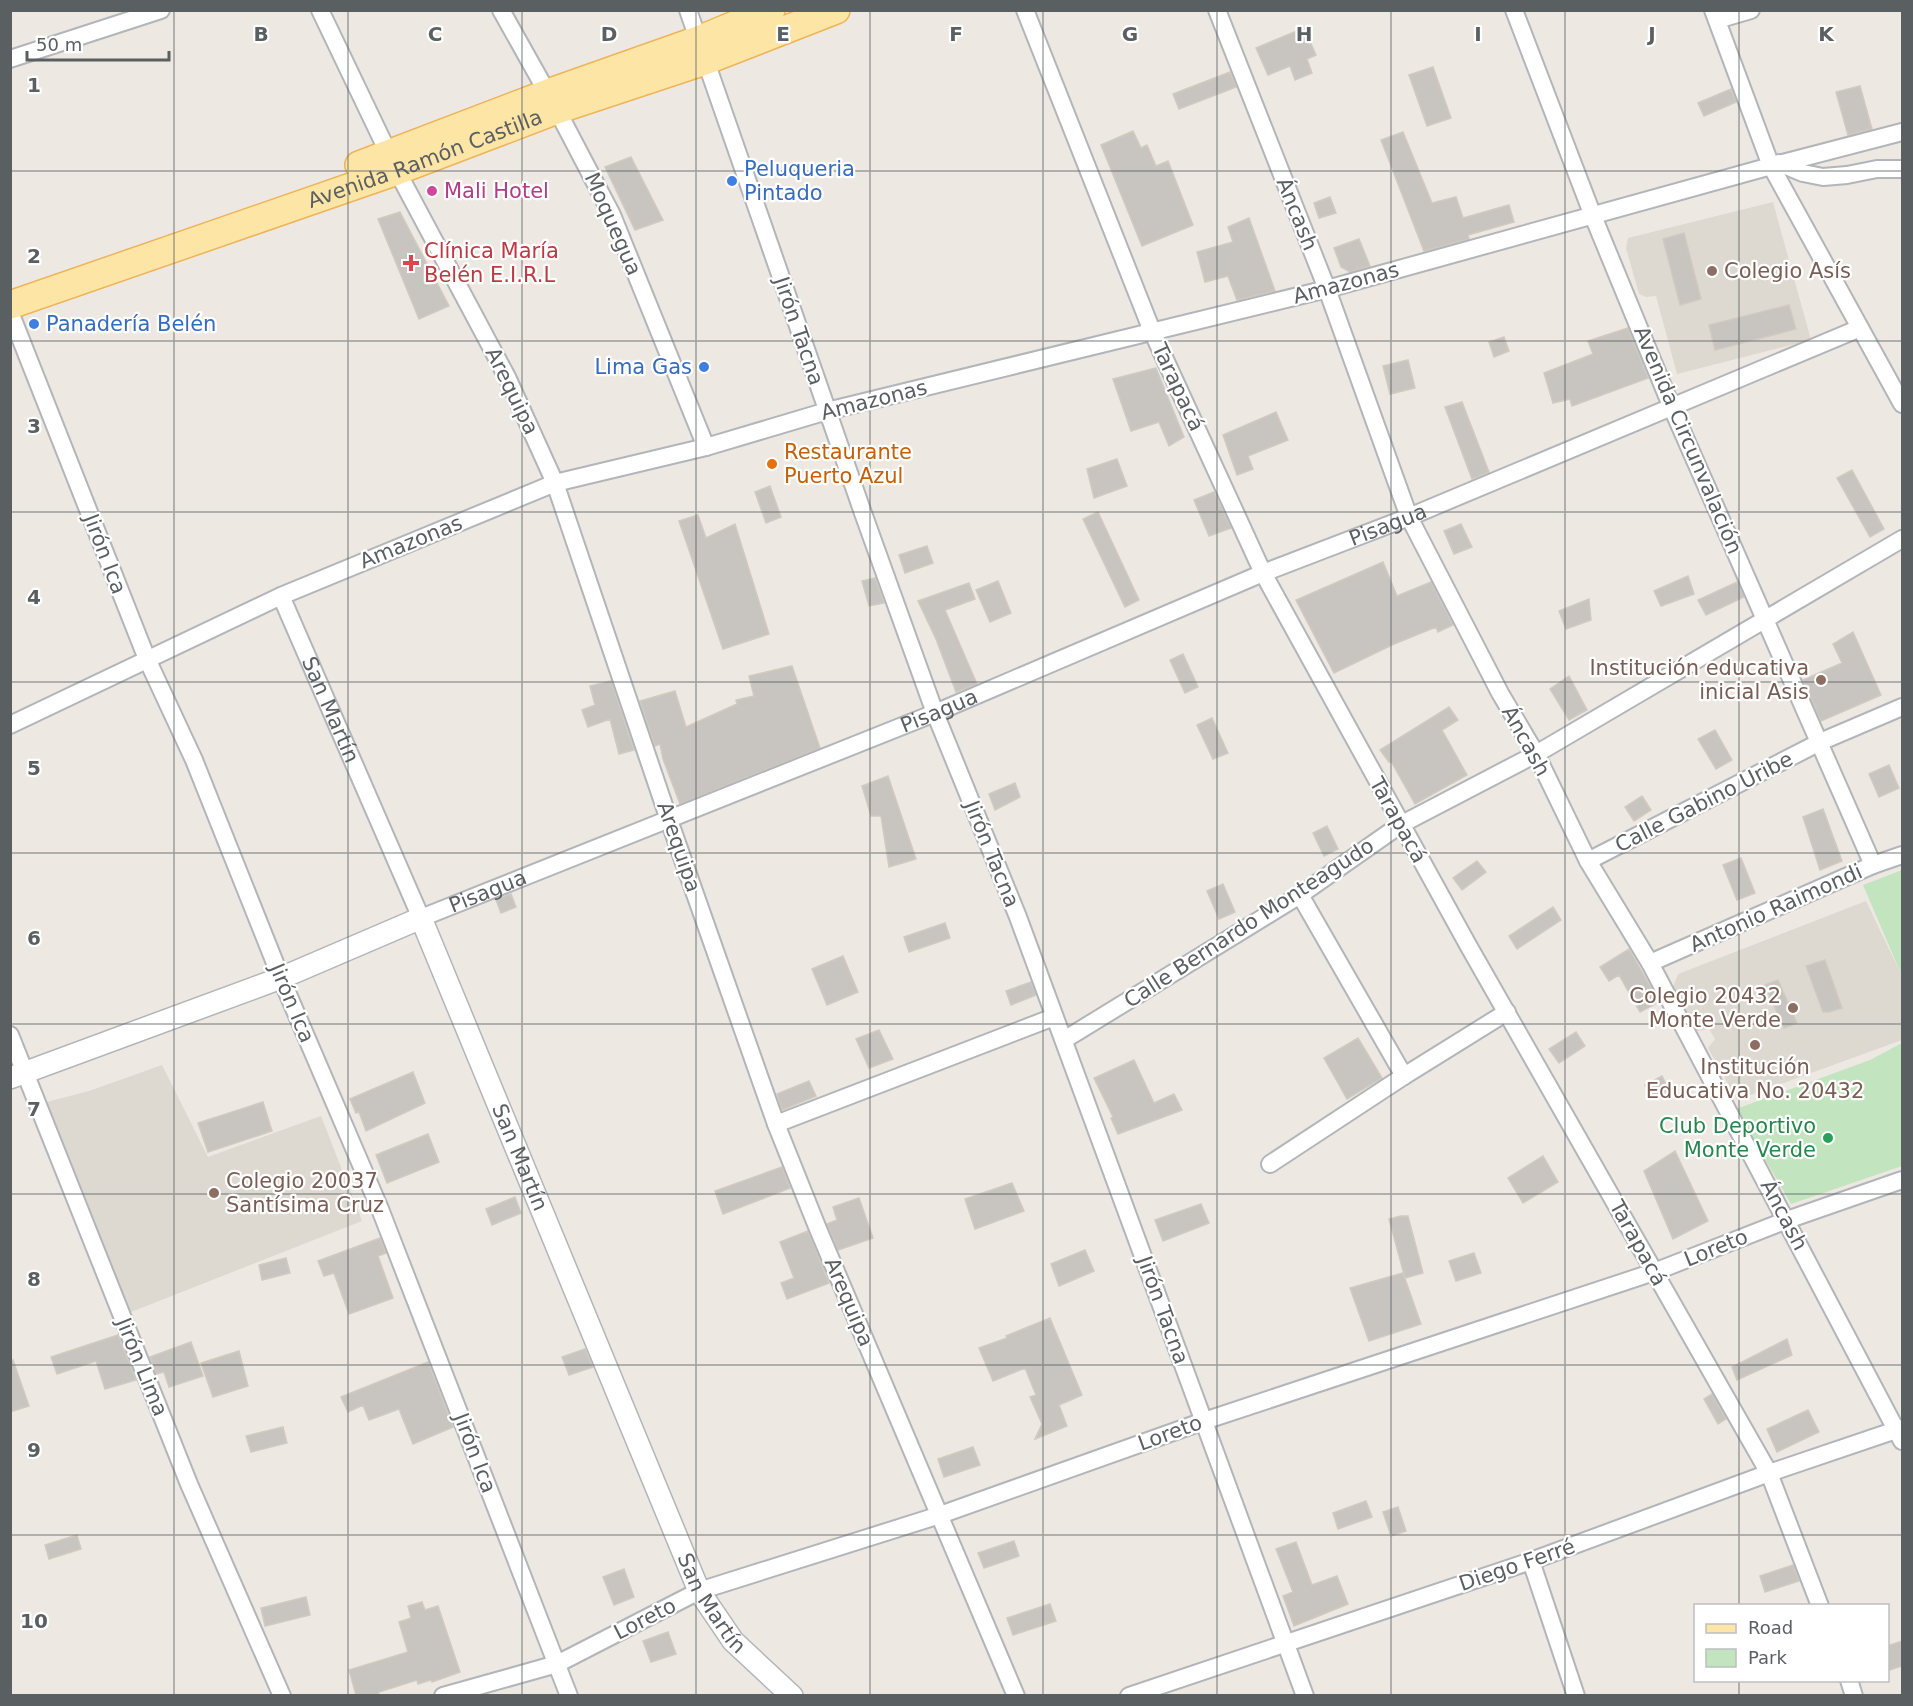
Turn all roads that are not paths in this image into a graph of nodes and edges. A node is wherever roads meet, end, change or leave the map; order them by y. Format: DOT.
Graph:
graph roads {
  1 [pos="161,10"];
  2 [pos="320,10"];
  3 [pos="501,10"];
  4 [pos="688,10"];
  5 [pos="771,10"];
  6 [pos="837,10"];
  7 [pos="1025,10"];
  8 [pos="1216,10"];
  9 [pos="1514,10"];
  10 [pos="1751,10"];
  11 [pos="1715,15"];
  12 [pos="702,51"];
  13 [pos="10,59"];
  14 [pos="553,101"];
  15 [pos="1902,132"];
  16 [pos="392,163"];
  17 [pos="1775,164"];
  18 [pos="1902,169"];
  19 [pos="1593,216"];
  20 [pos="10,286"];
  21 [pos="1327,289"];
  22 [pos="10,305"];
  23 [pos="10,312"];
  24 [pos="1860,328"];
  25 [pos="1152,331"];
  26 [pos="1902,404"];
  27 [pos="1672,408"];
  28 [pos="827,411"];
  29 [pos="706,447"];
  30 [pos="555,483"];
  31 [pos="1409,517"];
  32 [pos="1902,538"];
  33 [pos="1263,573"];
  34 [pos="281,596"];
  35 [pos="1766,620"];
  36 [pos="147,659"];
  37 [pos="1902,706"];
  38 [pos="935,713"];
  39 [pos="10,725"];
  40 [pos="1820,742"];
  41 [pos="1536,754"];
  42 [pos="669,820"];
  43 [pos="1400,825"];
  44 [pos="1902,855"];
  45 [pos="1587,861"];
  46 [pos="1873,865"];
  47 [pos="1300,895"];
  48 [pos="422,918"];
  49 [pos="1650,963"];
  50 [pos="281,978"];
  51 [pos="1507,1012"];
  52 [pos="1054,1017"];
  53 [pos="10,1035"];
  54 [pos="1064,1040"];
  55 [pos="18,1075"];
  56 [pos="1404,1076"];
  57 [pos="776,1124"];
  58 [pos="1270,1164"];
  59 [pos="1902,1180"];
  60 [pos="1787,1220"];
  61 [pos="1654,1272"];
  62 [pos="1204,1421"];
  63 [pos="1901,1433"];
  64 [pos="1769,1473"];
  65 [pos="940,1515"];
  66 [pos="1531,1561"];
  67 [pos="699,1591"];
  68 [pos="1820,1604"];
  69 [pos="1285,1643"];
  70 [pos="557,1664"];
  71 [pos="282,1695"];
  72 [pos="443,1695"];
  73 [pos="569,1695"];
  74 [pos="792,1695"];
  75 [pos="1016,1695"];
  76 [pos="1129,1695"];
  77 [pos="1305,1695"];
  78 [pos="1576,1695"];
  1 -- 13 [label="street"];
  2 -- 16 [label="street, Arequipa"];
  3 -- 14 [label="street, Moquegua"];
  4 -- 12 [label="street, Jirón Tacna"];
  5 -- 12 [label="main road, Avenida Ramón Castilla"];
  6 -- 12 [label="main road, Avenida Ramón Castilla"];
  7 -- 25 [label="street, Tarapacá"];
  8 -- 21 [label="street, Áncash"];
  9 -- 19 [label="street, Avenida Circunvalación"];
  10 -- 11 [label="street"];
  11 -- 17 [label="street"];
  12 -- 14 [label="main road, Avenida Ramón Castilla"];
  12 -- 28 [label="street, Jirón Tacna"];
  14 -- 16 [label="main road, Avenida Ramón Castilla"];
  14 -- 29 [label="street, Moquegua"];
  15 -- 17 [label="street, Amazonas"];
  16 -- 20 [label="main road, Avenida Ramón Castilla"];
  16 -- 22 [label="main road, Avenida Ramón Castilla"];
  16 -- 30 [label="street, Arequipa"];
  17 -- 18 [label="street"];
  17 -- 19 [label="street, Amazonas"];
  17 -- 24 [label="street"];
  19 -- 21 [label="street, Amazonas"];
  19 -- 27 [label="street, Avenida Circunvalación"];
  21 -- 25 [label="street, Amazonas"];
  21 -- 31 [label="street, Áncash"];
  23 -- 36 [label="street, Jirón Ica"];
  24 -- 26 [label="street"];
  24 -- 27 [label="street, Pisagua"];
  25 -- 28 [label="street, Amazonas"];
  25 -- 33 [label="street, Tarapacá"];
  27 -- 31 [label="street, Pisagua"];
  27 -- 35 [label="street, Avenida Circunvalación"];
  28 -- 29 [label="street, Amazonas"];
  28 -- 38 [label="street, Jirón Tacna"];
  29 -- 30 [label="street, Amazonas"];
  30 -- 34 [label="street, Amazonas"];
  30 -- 42 [label="street, Arequipa"];
  31 -- 33 [label="street, Pisagua"];
  31 -- 41 [label="street, Áncash"];
  32 -- 35 [label="street, Calle Bernardo Monteagudo"];
  33 -- 38 [label="street, Pisagua"];
  33 -- 43 [label="street, Tarapacá"];
  34 -- 36 [label="street, Amazonas"];
  34 -- 48 [label="street, San Martín"];
  35 -- 40 [label="street, Avenida Circunvalación"];
  35 -- 41 [label="street, Calle Bernardo Monteagudo"];
  36 -- 39 [label="street, Amazonas"];
  36 -- 50 [label="street, Jirón Ica"];
  37 -- 40 [label="street, Calle Gabino Uribe"];
  38 -- 42 [label="street, Pisagua"];
  38 -- 52 [label="street, Jirón Tacna"];
  40 -- 45 [label="street, Calle Gabino Uribe"];
  40 -- 46 [label="street, Avenida Circunvalación"];
  41 -- 43 [label="street, Calle Bernardo Monteagudo"];
  41 -- 45 [label="street, Áncash"];
  42 -- 48 [label="street, Pisagua"];
  42 -- 57 [label="street, Arequipa"];
  43 -- 47 [label="street, Calle Bernardo Monteagudo"];
  43 -- 51 [label="street, Tarapacá"];
  44 -- 46 [label="street, Antonio Raimondi"];
  45 -- 49 [label="street, Áncash"];
  46 -- 49 [label="street, Antonio Raimondi"];
  47 -- 54 [label="street, Calle Bernardo Monteagudo"];
  47 -- 56 [label="street"];
  48 -- 50 [label="street, Pisagua"];
  48 -- 67 [label="street, San Martín"];
  49 -- 60 [label="street, Áncash"];
  50 -- 55 [label="street, Pisagua"];
  50 -- 70 [label="street, Jirón Ica"];
  51 -- 56 [label="street"];
  51 -- 61 [label="street, Tarapacá"];
  52 -- 54 [label="street, Jirón Tacna"];
  52 -- 57 [label="street"];
  53 -- 55 [label="street, Jirón Lima"];
  54 -- 62 [label="street, Jirón Tacna"];
  55 -- 71 [label="street, Jirón Lima"];
  56 -- 58 [label="street"];
  57 -- 65 [label="street, Arequipa"];
  59 -- 60 [label="street, Loreto"];
  60 -- 61 [label="street, Loreto"];
  60 -- 63 [label="street, Áncash"];
  61 -- 62 [label="street, Loreto"];
  61 -- 64 [label="street, Tarapacá"];
  62 -- 65 [label="street, Loreto"];
  62 -- 69 [label="street, Jirón Tacna"];
  63 -- 64 [label="street, Diego Ferré"];
  64 -- 66 [label="street, Diego Ferré"];
  64 -- 68 [label="street, Tarapacá"];
  65 -- 67 [label="street, Loreto"];
  65 -- 75 [label="street, Arequipa"];
  66 -- 69 [label="street, Diego Ferré"];
  66 -- 78 [label="street"];
  67 -- 70 [label="street, Loreto"];
  67 -- 74 [label="street, San Martín"];
  69 -- 76 [label="street, Diego Ferré"];
  69 -- 77 [label="street, Jirón Tacna"];
  70 -- 72 [label="street, Loreto"];
  70 -- 73 [label="street, Jirón Ica"];
}
